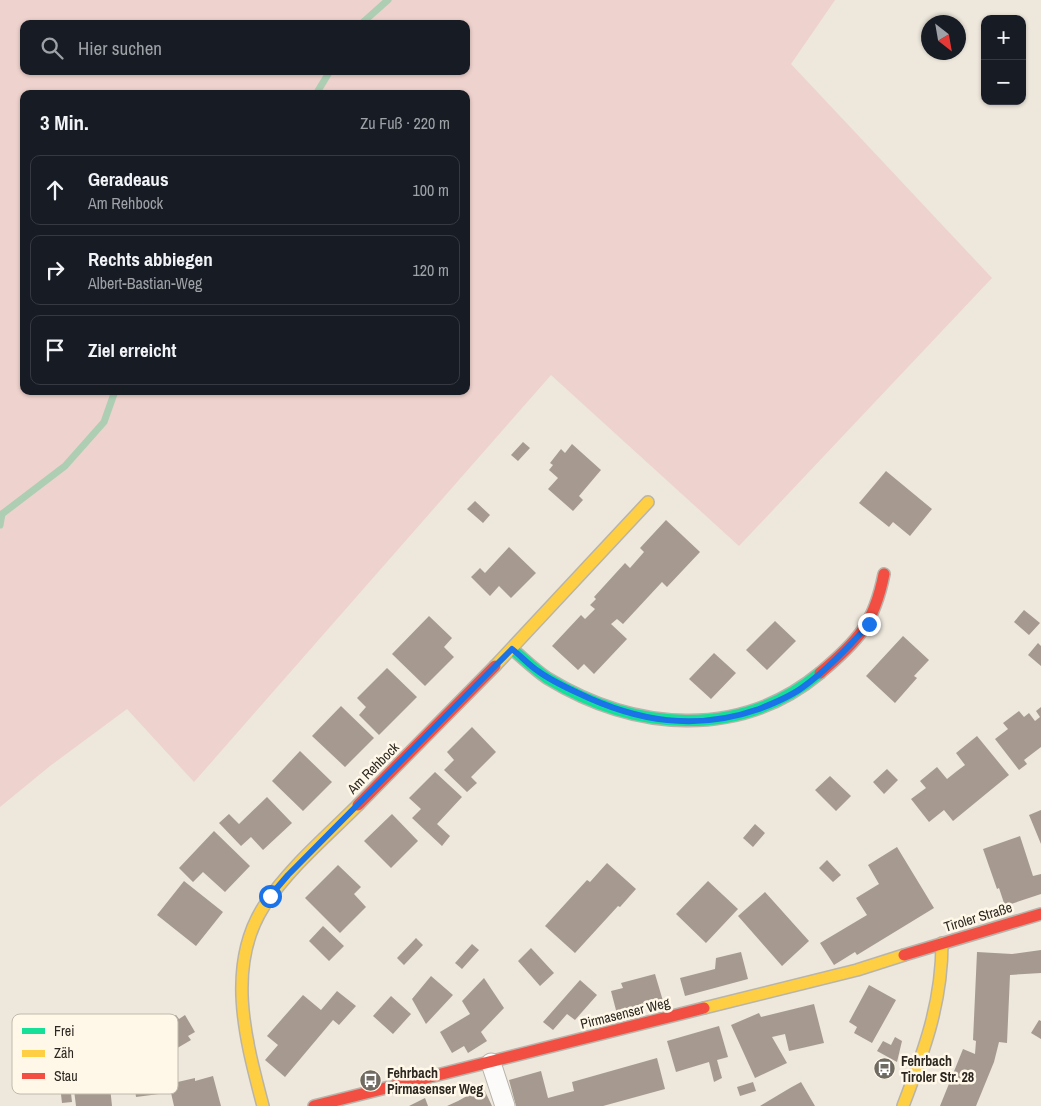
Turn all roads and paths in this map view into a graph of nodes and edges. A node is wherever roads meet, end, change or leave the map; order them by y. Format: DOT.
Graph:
graph roads {
  1 [pos="648,502"];
  2 [pos="884,574"];
  3 [pos="512,649"];
  4 [pos="1041,914"];
  5 [pos="942,943"];
  6 [pos="491,1063"];
  7 [pos="263,1106"];
  8 [pos="314,1106"];
  9 [pos="505,1106"];
  10 [pos="903,1106"];
  1 -- 3 [label="street, Am Rehbock"];
  2 -- 3 [label="street"];
  3 -- 7 [label="street, Am Rehbock"];
  4 -- 5 [label="street, Tiroler Straße"];
  5 -- 6 [label="street, Pirmasenser Weg"];
  5 -- 10 [label="street, Tiroler Straße"];
  6 -- 8 [label="street, Pirmasenser Weg"];
  6 -- 9 [label="street"];
}
